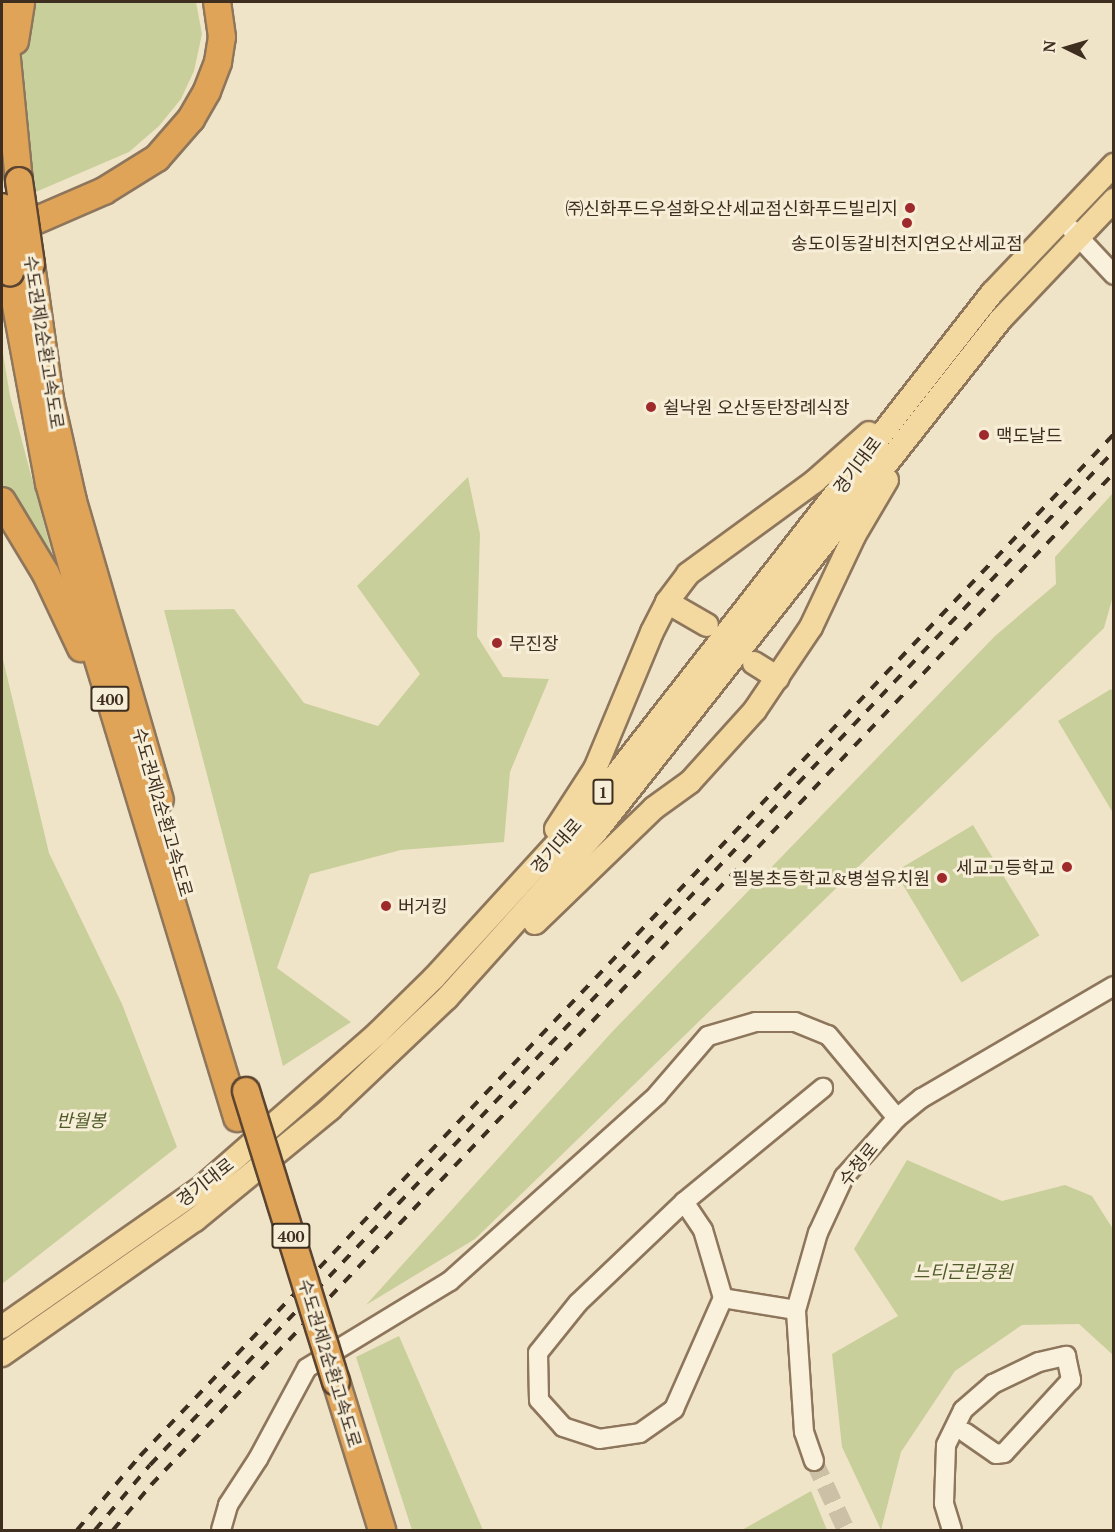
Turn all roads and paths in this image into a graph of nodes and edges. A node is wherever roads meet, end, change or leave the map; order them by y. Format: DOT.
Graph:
graph roads {
  1 [pos="21,2"];
  2 [pos="205,2"];
  3 [pos="217,2"];
  4 [pos="2,8"];
  5 [pos="9,98"];
  6 [pos="1113,165"];
  7 [pos="1113,200"];
  8 [pos="2,207"];
  9 [pos="1061,219"];
  10 [pos="2,220"];
  11 [pos="2,235"];
  12 [pos="1079,238"];
  13 [pos="20,268"];
  14 [pos="1113,275"];
  15 [pos="900,407"];
  16 [pos="919,423"];
  17 [pos="2,501"];
  18 [pos="667,602"];
  19 [pos="707,625"];
  20 [pos="754,663"];
  21 [pos="778,678"];
  22 [pos="546,858"];
  23 [pos="171,898"];
  24 [pos="478,964"];
  25 [pos="1113,986"];
  26 [pos="823,1088"];
  27 [pos="897,1118"];
  28 [pos="684,1202"];
  29 [pos="723,1298"];
  30 [pos="796,1310"];
  31 [pos="2,1327"];
  32 [pos="2,1355"];
  33 [pos="328,1383"];
  34 [pos="966,1432"];
  35 [pos="814,1461"];
  36 [pos="221,1530"];
  37 [pos="364,1530"];
  38 [pos="382,1530"];
  39 [pos="952,1530"];
  1 -- 5 [label="highway"];
  2 -- 10 [label="highway"];
  3 -- 11 [label="highway"];
  4 -- 5 [label="highway, 수도권제2순환고속도로 / 400"];
  5 -- 13 [label="highway, 수도권제2순환고속도로 / 400, bridge"];
  6 -- 9 [label="main road, 경기대로 / 1"];
  7 -- 12 [label="main road, 경기대로 / 1"];
  8 -- 13 [label="highway, 수도권제2순환고속도로 / 400, bridge"];
  9 -- 12 [label="street"];
  9 -- 15 [label="main road, 경기대로 / 1"];
  12 -- 14 [label="street"];
  12 -- 16 [label="main road, 경기대로 / 1"];
  13 -- 23 [label="highway, 수도권제2순환고속도로 / 400"];
  13 -- 33 [label="highway, 수도권제2순환고속도로 / 400, bridge"];
  15 -- 18 [label="main road"];
  15 -- 22 [label="main road, 경기대로 / 1"];
  16 -- 21 [label="main road"];
  16 -- 24 [label="main road, 경기대로 / 1"];
  17 -- 23 [label="highway"];
  18 -- 19 [label="main road"];
  18 -- 22 [label="main road"];
  20 -- 21 [label="main road"];
  21 -- 24 [label="main road"];
  22 -- 31 [label="main road, 경기대로 / 1"];
  23 -- 33 [label="highway, 수도권제2순환고속도로 / 400"];
  24 -- 32 [label="main road, 경기대로 / 1"];
  25 -- 27 [label="street, 수청로"];
  26 -- 28 [label="street"];
  27 -- 30 [label="street, 수청로"];
  27 -- 36 [label="street"];
  28 -- 29 [label="street"];
  28 -- 29 [label="street"];
  29 -- 30 [label="street"];
  30 -- 35 [label="street, 수청로"];
  33 -- 37 [label="highway, 수도권제2순환고속도로 / 400"];
  33 -- 38 [label="highway, 수도권제2순환고속도로 / 400"];
  34 -- 39 [label="street"];
}
